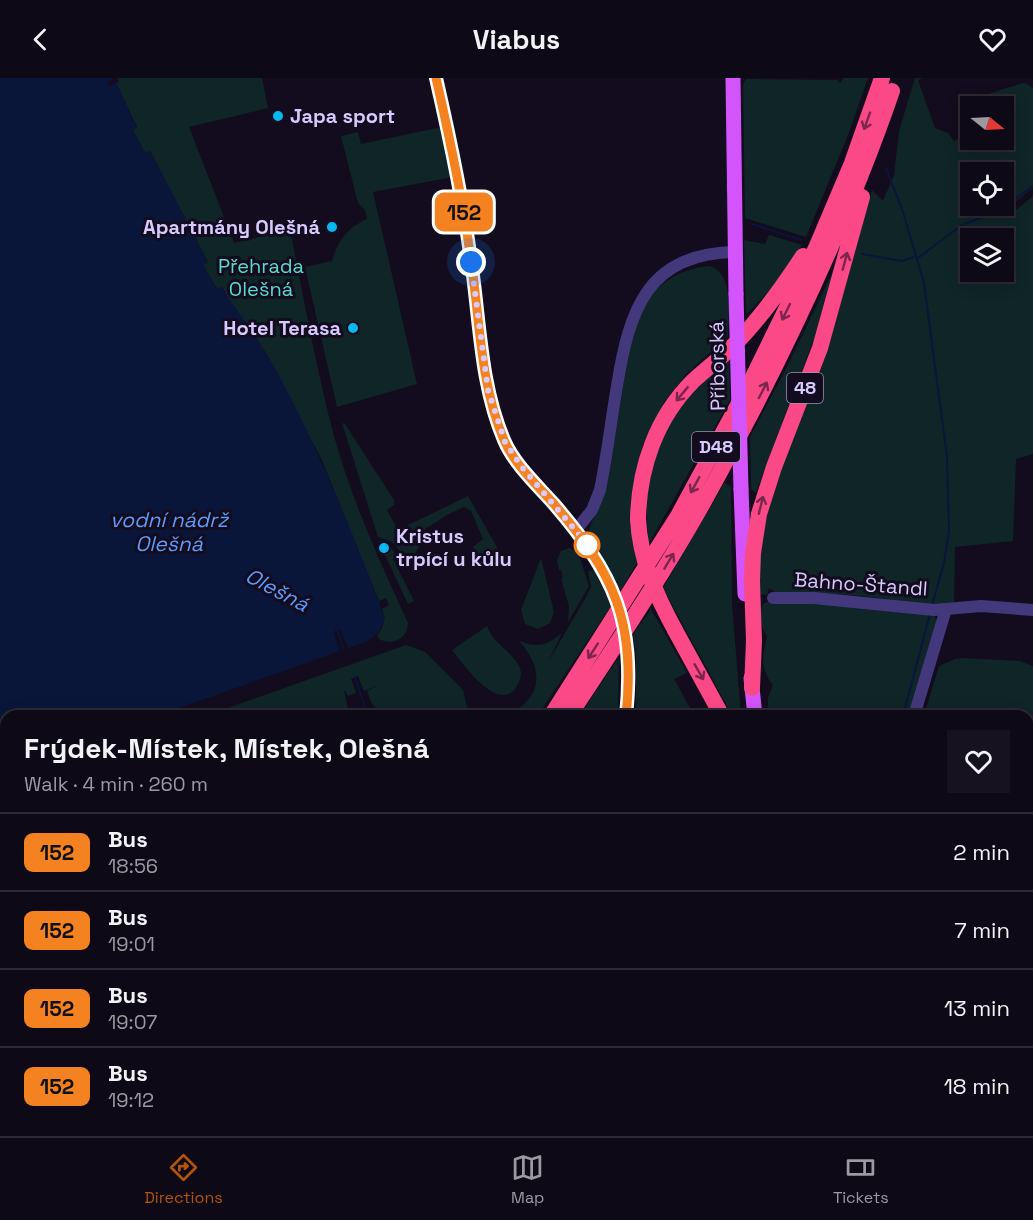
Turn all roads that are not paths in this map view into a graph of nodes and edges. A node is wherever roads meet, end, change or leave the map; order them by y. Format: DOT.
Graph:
graph roads {
  1 [pos="436,78"];
  2 [pos="733,78"];
  3 [pos="890,82"];
  4 [pos="852,163"];
  5 [pos="735,252"];
  6 [pos="576,530"];
  7 [pos="773,598"];
  8 [pos="936,609"];
  9 [pos="1033,610"];
  10 [pos="752,688"];
  11 [pos="555,710"];
  12 [pos="573,710"];
  13 [pos="626,710"];
  14 [pos="719,710"];
  15 [pos="754,710"];
  16 [pos="915,710"];
  1 -- 6 [label="street"];
  2 -- 5 [label="main road, Příborská"];
  3 -- 4 [label="highway, D48, one-way"];
  10 -- 3 [label="highway, 48, one-way"];
  12 -- 3 [label="highway, D48, one-way"];
  4 -- 11 [label="highway, D48, one-way"];
  4 -- 14 [label="highway, one-way, bridge"];
  5 -- 6 [label="street"];
  5 -- 10 [label="main road, Příborská, bridge"];
  6 -- 13 [label="street, bridge"];
  7 -- 8 [label="street, Bahno-Štandl"];
  8 -- 9 [label="street, Bahno-Štandl"];
  8 -- 16 [label="street, Bahno-Štandl"];
  10 -- 15 [label="main road, Příborská / 48"];
}
